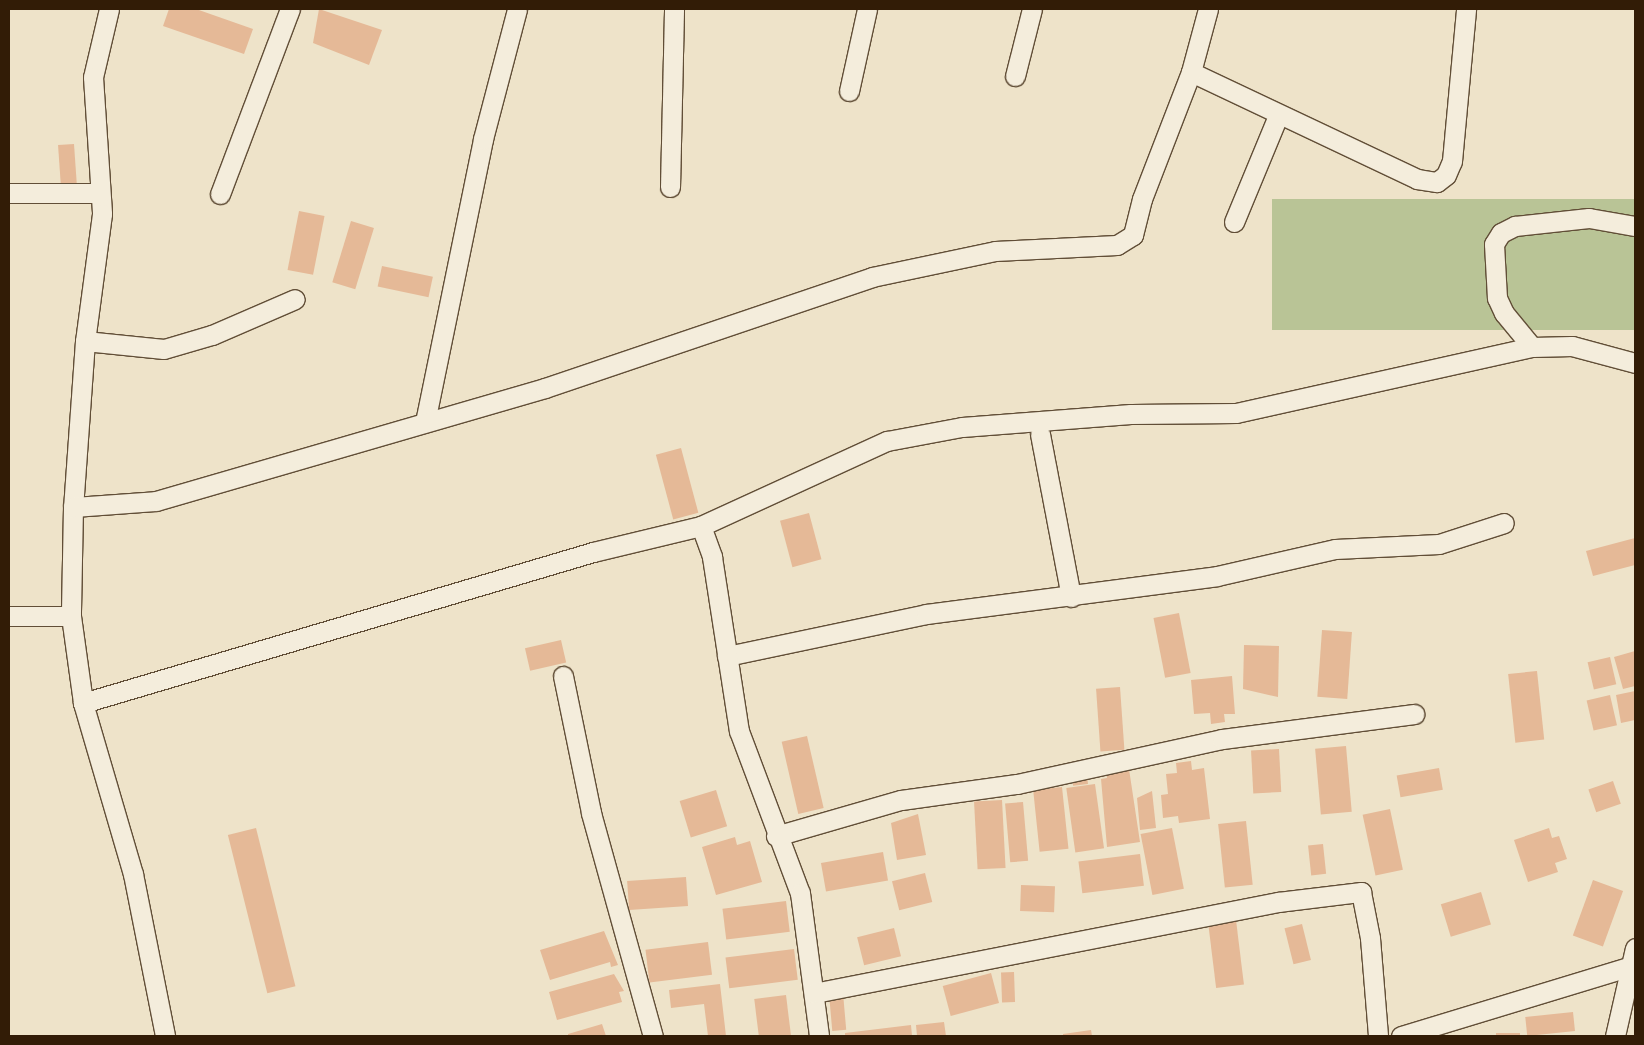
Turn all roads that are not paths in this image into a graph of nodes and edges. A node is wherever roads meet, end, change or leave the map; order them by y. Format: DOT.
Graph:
graph roads {
  1 [pos="109,9"];
  2 [pos="290,9"];
  3 [pos="517,9"];
  4 [pos="674,9"];
  5 [pos="866,9"];
  6 [pos="1032,9"];
  7 [pos="1208,9"];
  8 [pos="1466,9"];
  9 [pos="1191,72"];
  10 [pos="1015,76"];
  11 [pos="849,90"];
  12 [pos="1278,116"];
  13 [pos="670,187"];
  14 [pos="9,193"];
  15 [pos="100,194"];
  16 [pos="220,194"];
  17 [pos="1234,222"];
  18 [pos="1635,226"];
  19 [pos="294,299"];
  20 [pos="85,342"];
  21 [pos="1532,347"];
  22 [pos="1635,364"];
  23 [pos="425,422"];
  24 [pos="1040,434"];
  25 [pos="73,507"];
  26 [pos="1504,523"];
  27 [pos="701,526"];
  28 [pos="1070,597"];
  29 [pos="9,616"];
  30 [pos="70,616"];
  31 [pos="728,656"];
  32 [pos="562,676"];
  33 [pos="83,703"];
  34 [pos="1414,714"];
  35 [pos="776,836"];
  36 [pos="1634,960"];
  37 [pos="814,993"];
  38 [pos="164,1036"];
  39 [pos="653,1036"];
  40 [pos="819,1036"];
  41 [pos="1378,1036"];
  42 [pos="1402,1036"];
  43 [pos="1615,1036"];
  1 -- 15 [label="street"];
  2 -- 16 [label="street"];
  3 -- 23 [label="street"];
  4 -- 13 [label="street"];
  5 -- 11 [label="street"];
  6 -- 10 [label="street"];
  7 -- 9 [label="street"];
  8 -- 12 [label="street"];
  9 -- 12 [label="street"];
  9 -- 23 [label="street"];
  12 -- 17 [label="street"];
  14 -- 15 [label="street"];
  15 -- 20 [label="street"];
  18 -- 21 [label="street"];
  19 -- 20 [label="street"];
  20 -- 25 [label="street"];
  21 -- 22 [label="street"];
  21 -- 27 [label="street"];
  23 -- 25 [label="street"];
  24 -- 28 [label="street"];
  25 -- 30 [label="street"];
  26 -- 28 [label="street"];
  27 -- 31 [label="street"];
  27 -- 33 [label="street"];
  28 -- 31 [label="street"];
  29 -- 30 [label="street"];
  30 -- 33 [label="street"];
  31 -- 35 [label="street"];
  32 -- 39 [label="street"];
  33 -- 38 [label="street"];
  34 -- 35 [label="street"];
  35 -- 37 [label="street"];
  36 -- 42 [label="street"];
  36 -- 43 [label="street"];
  37 -- 40 [label="street"];
  37 -- 41 [label="street"];
}
